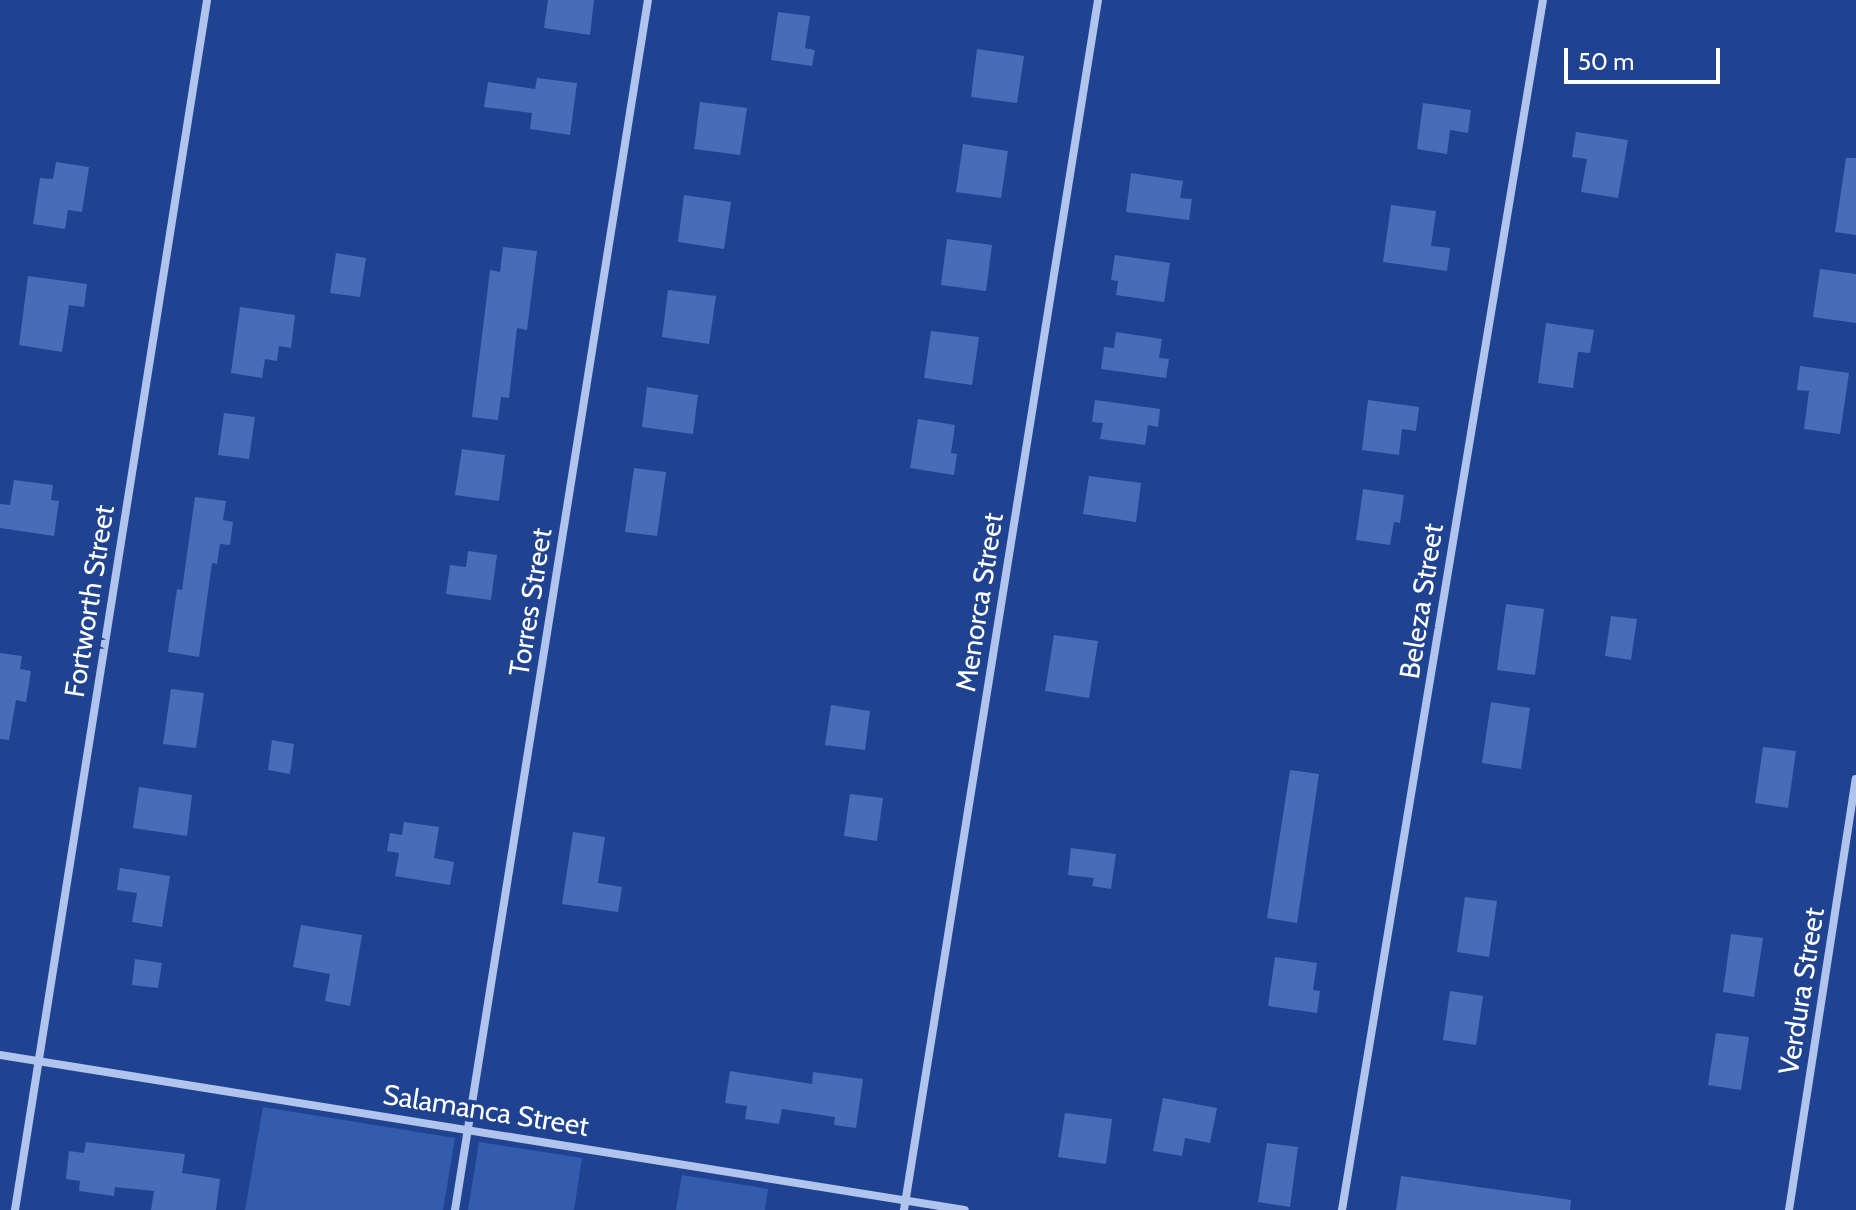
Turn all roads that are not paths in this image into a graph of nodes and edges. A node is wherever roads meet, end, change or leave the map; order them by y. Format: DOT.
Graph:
graph roads {
  1 [pos="207,0"];
  2 [pos="648,0"];
  3 [pos="1098,0"];
  4 [pos="1543,0"];
  5 [pos="1856,779"];
  6 [pos="0,1055"];
  7 [pos="38,1061"];
  8 [pos="469,1129"];
  9 [pos="905,1205"];
  10 [pos="15,1210"];
  11 [pos="455,1210"];
  12 [pos="965,1210"];
  13 [pos="1342,1210"];
  14 [pos="1789,1210"];
  1 -- 7 [label="street, Fortworth Street"];
  2 -- 8 [label="street, Torres Street"];
  3 -- 9 [label="street, Menorca Street"];
  4 -- 13 [label="street, Beleza Street"];
  5 -- 14 [label="street, Verdura Street"];
  6 -- 7 [label="street, Salamanca Street"];
  7 -- 8 [label="street, Salamanca Street"];
  7 -- 10 [label="street, Fortworth Street"];
  8 -- 9 [label="street, Salamanca Street"];
  8 -- 11 [label="street, Torres Street"];
  9 -- 12 [label="street, Salamanca Street"];
}
